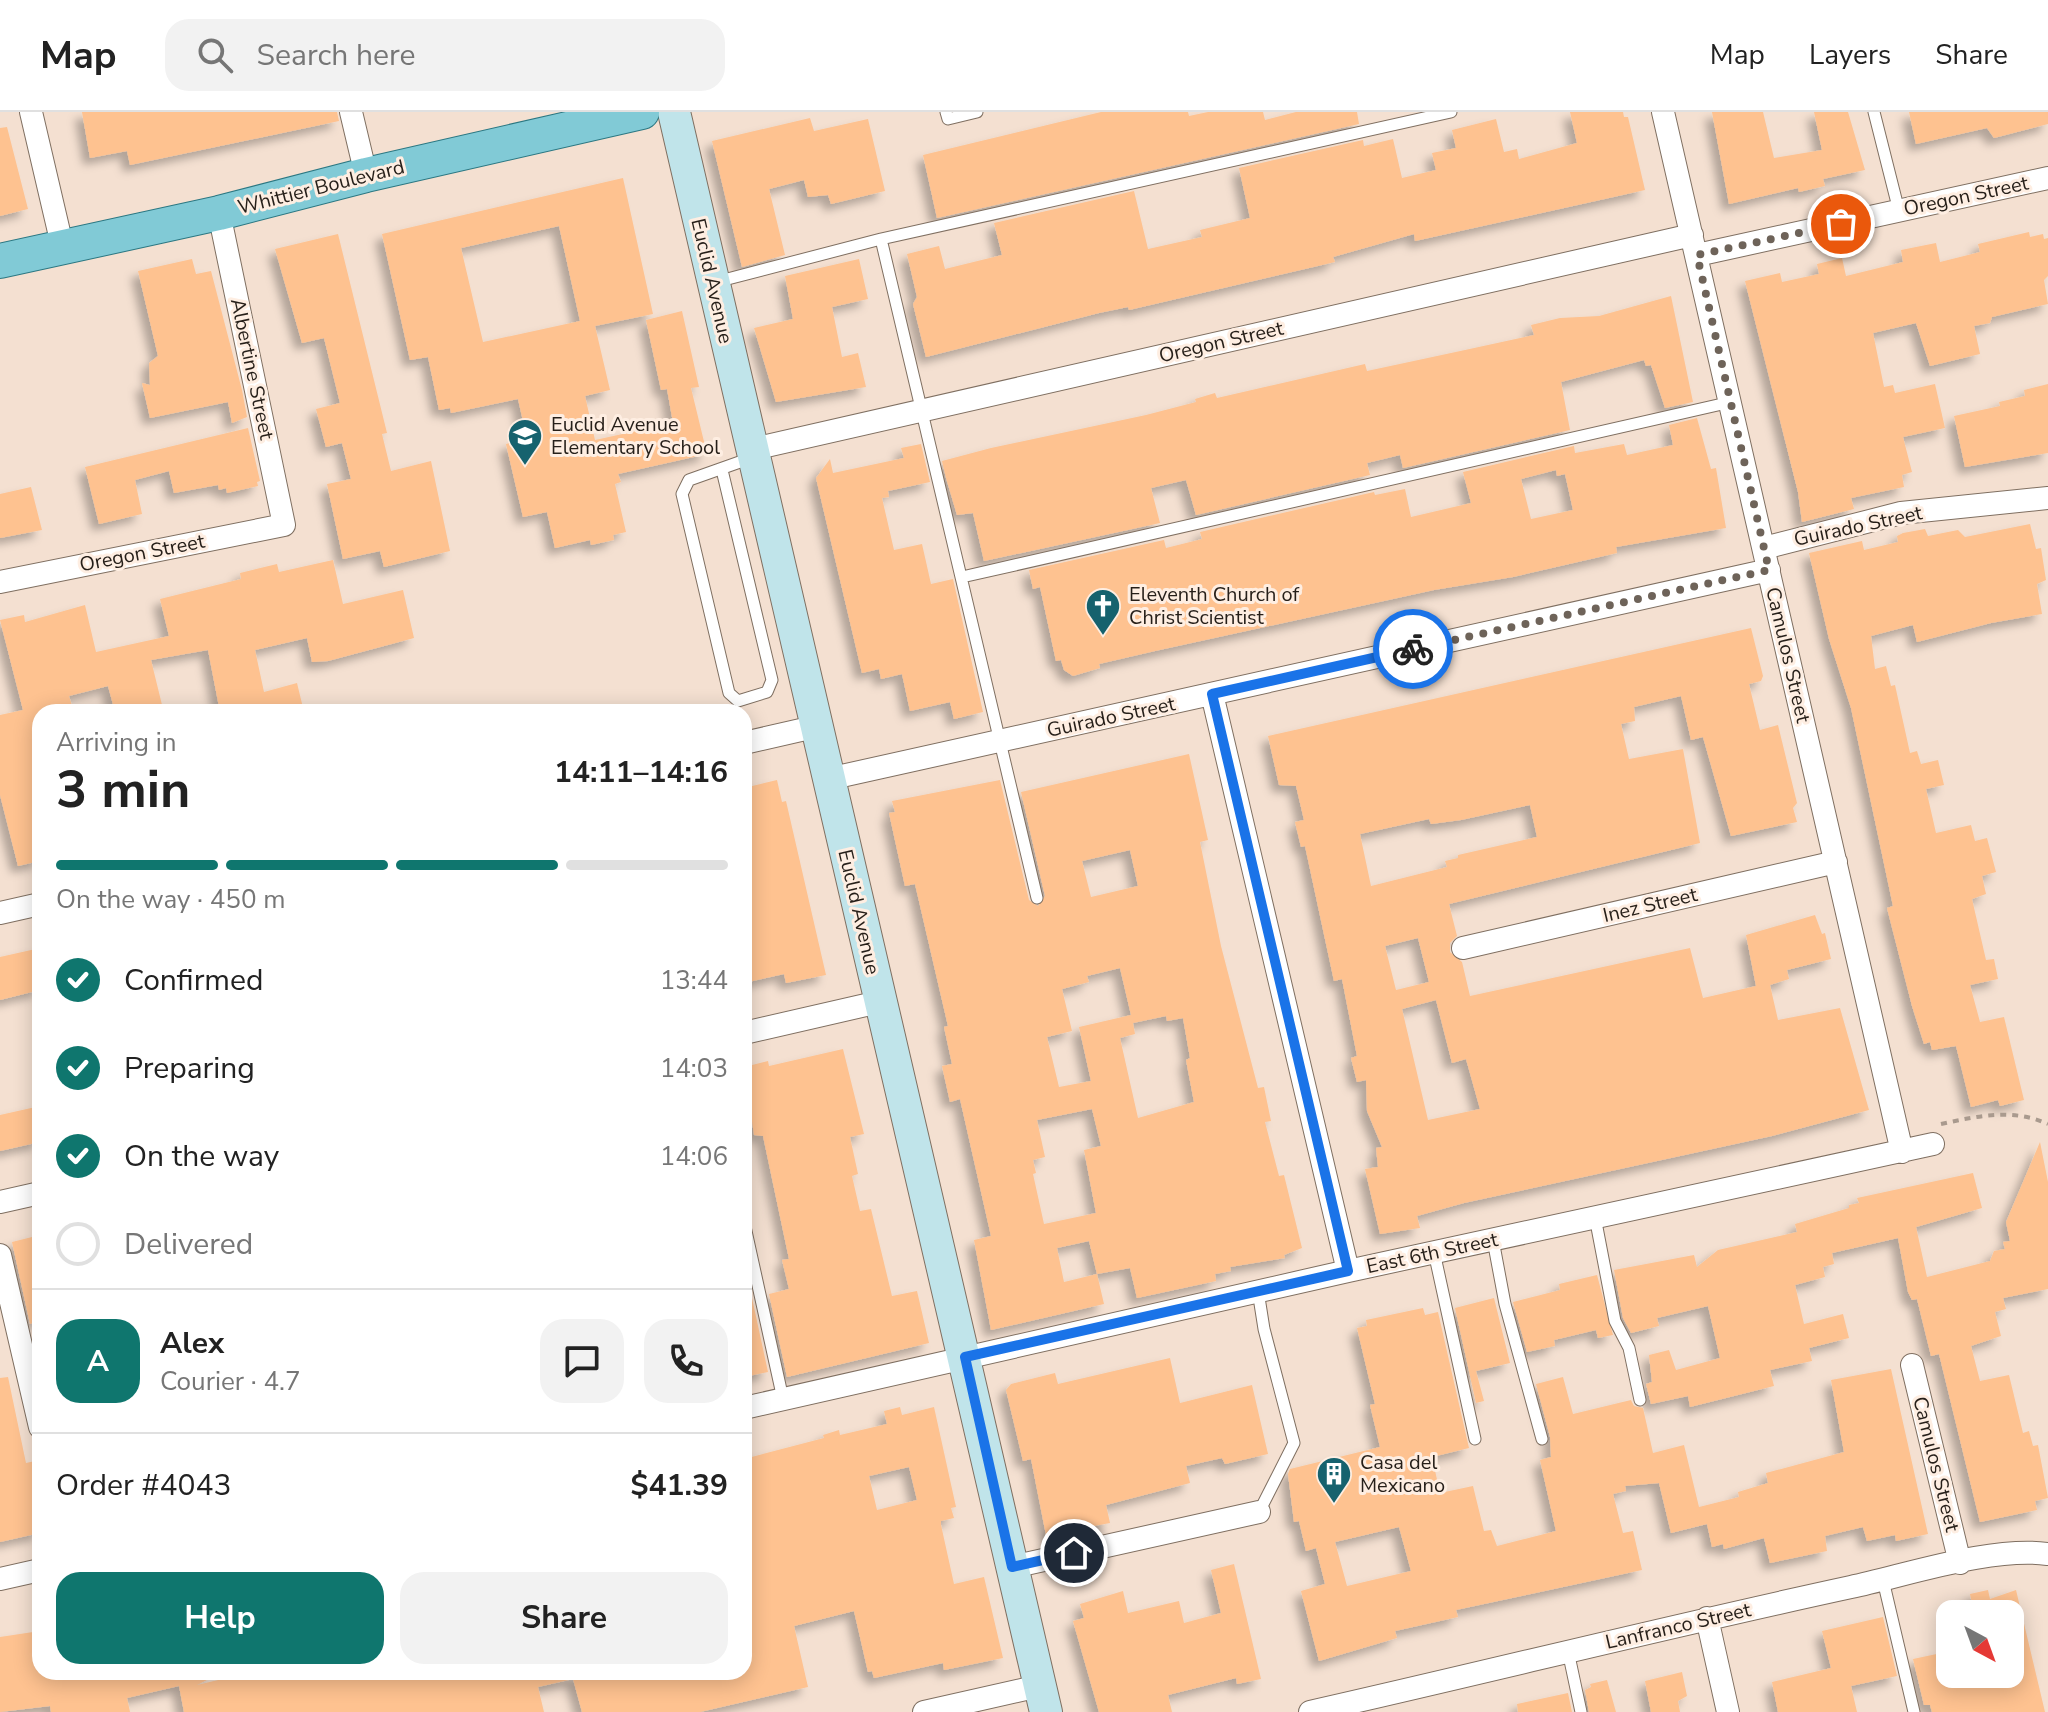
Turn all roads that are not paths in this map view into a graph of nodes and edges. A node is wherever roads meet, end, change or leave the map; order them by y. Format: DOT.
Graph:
graph roads {
  1 [pos="31,112"];
  2 [pos="351,112"];
  3 [pos="642,112"];
  4 [pos="674,112"];
  5 [pos="946,112"];
  6 [pos="977,112"];
  7 [pos="1451,112"];
  8 [pos="1663,112"];
  9 [pos="1874,112"];
  10 [pos="366,175"];
  11 [pos="2048,178"];
  12 [pos="1899,211"];
  13 [pos="219,213"];
  14 [pos="881,239"];
  15 [pos="1695,245"];
  16 [pos="63,249"];
  17 [pos="0,261"];
  18 [pos="712,283"];
  19 [pos="1731,402"];
  20 [pos="920,411"];
  21 [pos="750,454"];
  22 [pos="722,470"];
  23 [pos="2048,498"];
  24 [pos="284,525"];
  25 [pos="1766,559"];
  26 [pos="962,577"];
  27 [pos="0,582"];
  28 [pos="1212,694"];
  29 [pos="737,704"];
  30 [pos="743,704"];
  31 [pos="814,727"];
  32 [pos="752,739"];
  33 [pos="1000,741"];
  34 [pos="828,779"];
  35 [pos="1836,862"];
  36 [pos="1037,898"];
  37 [pos="32,906"];
  38 [pos="0,913"];
  39 [pos="1463,948"];
  40 [pos="879,1002"];
  41 [pos="752,1031"];
  42 [pos="1900,1142"];
  43 [pos="1933,1144"];
  44 [pos="32,1195"];
  45 [pos="0,1202"];
  46 [pos="1595,1217"];
  47 [pos="1493,1240"];
  48 [pos="1434,1252"];
  49 [pos="0,1255"];
  50 [pos="752,1258"];
  51 [pos="1348,1271"];
  52 [pos="1258,1291"];
  53 [pos="965,1357"];
  54 [pos="1912,1365"];
  55 [pos="32,1393"];
  56 [pos="783,1399"];
  57 [pos="1640,1400"];
  58 [pos="752,1406"];
  59 [pos="1475,1439"];
  60 [pos="1542,1439"];
  61 [pos="1259,1512"];
  62 [pos="2048,1554"];
  63 [pos="1960,1563"];
  64 [pos="1012,1567"];
  65 [pos="32,1572"];
  66 [pos="0,1579"];
  67 [pos="1883,1580"];
  68 [pos="1707,1618"];
  69 [pos="1568,1651"];
  70 [pos="1042,1699"];
  71 [pos="1404,1702"];
  72 [pos="924,1712"];
  73 [pos="1310,1712"];
  74 [pos="1581,1712"];
  75 [pos="1728,1712"];
  76 [pos="1914,1712"];
  1 -- 16 [label="street"];
  2 -- 10 [label="street"];
  3 -- 10 [label="main road, Whittier Boulevard"];
  4 -- 18 [label="street, Euclid Avenue"];
  5 -- 6 [label="lane"];
  7 -- 14 [label="lane"];
  8 -- 15 [label="street, Camulos Street"];
  9 -- 12 [label="lane"];
  10 -- 13 [label="main road, Whittier Boulevard"];
  11 -- 12 [label="street, Oregon Street"];
  12 -- 15 [label="street, Oregon Street"];
  13 -- 16 [label="main road, Whittier Boulevard"];
  13 -- 24 [label="street, Albertine Street"];
  14 -- 18 [label="lane"];
  14 -- 20 [label="lane"];
  15 -- 19 [label="street, Camulos Street"];
  15 -- 20 [label="street, Oregon Street"];
  16 -- 17 [label="main road, Whittier Boulevard"];
  18 -- 21 [label="street, Euclid Avenue"];
  19 -- 25 [label="street, Camulos Street"];
  19 -- 26 [label="lane"];
  20 -- 21 [label="street, Oregon Street"];
  20 -- 26 [label="lane"];
  21 -- 22 [label="lane"];
  21 -- 31 [label="street, Euclid Avenue"];
  22 -- 29 [label="lane"];
  22 -- 30 [label="lane"];
  23 -- 25 [label="street, Guirado Street"];
  24 -- 27 [label="street, Oregon Street"];
  25 -- 28 [label="street, Guirado Street"];
  25 -- 35 [label="street, Camulos Street"];
  26 -- 33 [label="lane"];
  28 -- 33 [label="street, Guirado Street"];
  28 -- 51 [label="street"];
  31 -- 32 [label="street"];
  31 -- 34 [label="street, Euclid Avenue"];
  33 -- 34 [label="street, Guirado Street"];
  33 -- 36 [label="lane"];
  34 -- 40 [label="street, Euclid Avenue"];
  35 -- 39 [label="street, Inez Street"];
  35 -- 42 [label="street, Camulos Street"];
  37 -- 38 [label="street"];
  40 -- 41 [label="street"];
  40 -- 53 [label="street, Euclid Avenue"];
  42 -- 43 [label="street, East 6th Street"];
  42 -- 46 [label="street, East 6th Street"];
  44 -- 45 [label="street"];
  46 -- 47 [label="street, East 6th Street"];
  46 -- 57 [label="lane"];
  47 -- 48 [label="street, East 6th Street"];
  47 -- 60 [label="lane"];
  48 -- 51 [label="street, East 6th Street"];
  48 -- 59 [label="lane"];
  49 -- 55 [label="street"];
  50 -- 56 [label="lane"];
  51 -- 52 [label="street, East 6th Street"];
  52 -- 53 [label="street, East 6th Street"];
  52 -- 61 [label="lane"];
  53 -- 56 [label="street, East 6th Street"];
  53 -- 64 [label="street, Euclid Avenue"];
  54 -- 63 [label="street, Camulos Street"];
  56 -- 58 [label="street, East 6th Street"];
  61 -- 64 [label="street"];
  62 -- 63 [label="street, Lanfranco Street"];
  63 -- 67 [label="street, Lanfranco Street"];
  64 -- 70 [label="street, Euclid Avenue"];
  65 -- 66 [label="street"];
  67 -- 68 [label="street, Lanfranco Street"];
  67 -- 76 [label="lane"];
  68 -- 69 [label="street, Lanfranco Street"];
  68 -- 75 [label="street"];
  69 -- 71 [label="street, Lanfranco Street"];
  69 -- 74 [label="lane"];
  70 -- 72 [label="street"];
  71 -- 73 [label="street, Lanfranco Street"];
}
